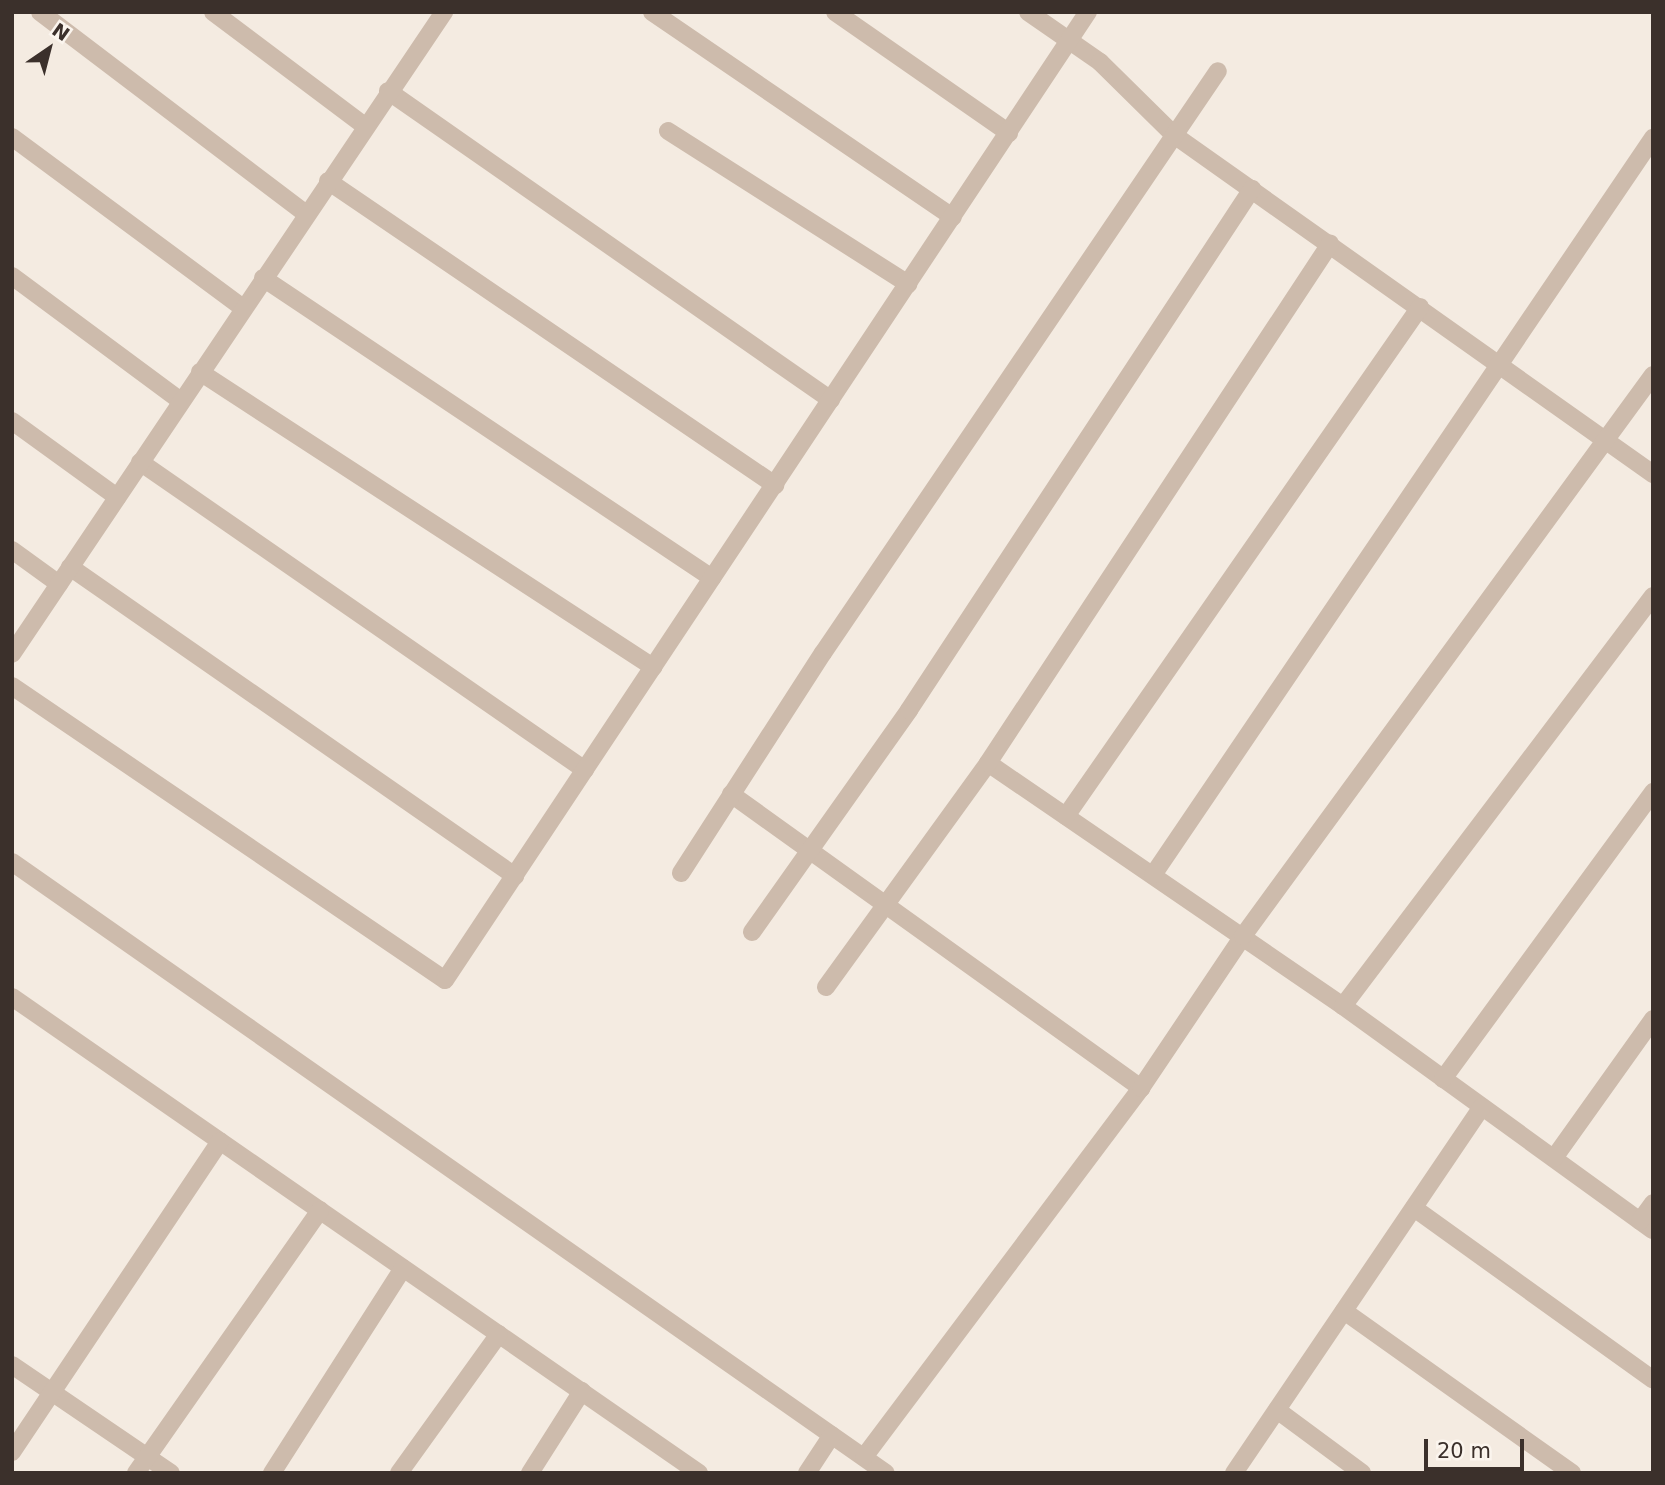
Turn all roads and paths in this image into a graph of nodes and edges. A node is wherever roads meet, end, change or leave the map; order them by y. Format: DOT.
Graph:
graph roads {
  1 [pos="40,12"];
  2 [pos="212,12"];
  3 [pos="444,12"];
  4 [pos="652,12"];
  5 [pos="835,12"];
  6 [pos="1028,12"];
  7 [pos="1088,12"];
  8 [pos="1071,38"];
  9 [pos="1218,71"];
  10 [pos="388,91"];
  11 [pos="365,126"];
  12 [pos="668,131"];
  13 [pos="1009,133"];
  14 [pos="1174,135"];
  15 [pos="12,137"];
  16 [pos="1653,138"];
  17 [pos="327,181"];
  18 [pos="1252,189"];
  19 [pos="306,214"];
  20 [pos="953,217"];
  21 [pos="1330,244"];
  22 [pos="12,276"];
  23 [pos="263,278"];
  24 [pos="908,284"];
  25 [pos="1419,307"];
  26 [pos="243,308"];
  27 [pos="1500,363"];
  28 [pos="200,372"];
  29 [pos="1653,375"];
  30 [pos="831,400"];
  31 [pos="181,401"];
  32 [pos="12,421"];
  33 [pos="1605,441"];
  34 [pos="140,462"];
  35 [pos="1653,474"];
  36 [pos="775,485"];
  37 [pos="117,497"];
  38 [pos="12,550"];
  39 [pos="70,567"];
  40 [pos="712,578"];
  41 [pos="59,584"];
  42 [pos="1653,596"];
  43 [pos="12,654"];
  44 [pos="653,667"];
  45 [pos="12,686"];
  46 [pos="988,763"];
  47 [pos="585,770"];
  48 [pos="1653,793"];
  49 [pos="731,794"];
  50 [pos="1066,816"];
  51 [pos="811,851"];
  52 [pos="12,862"];
  53 [pos="681,873"];
  54 [pos="1153,875"];
  55 [pos="515,876"];
  56 [pos="886,905"];
  57 [pos="752,932"];
  58 [pos="1243,936"];
  59 [pos="825,987"];
  60 [pos="12,997"];
  61 [pos="1343,1006"];
  62 [pos="1653,1019"];
  63 [pos="1443,1079"];
  64 [pos="1141,1088"];
  65 [pos="1482,1107"];
  66 [pos="220,1142"];
  67 [pos="1554,1158"];
  68 [pos="1653,1203"];
  69 [pos="1414,1208"];
  70 [pos="320,1210"];
  71 [pos="1646,1226"];
  72 [pos="403,1268"];
  73 [pos="1344,1311"];
  74 [pos="499,1334"];
  75 [pos="12,1365"];
  76 [pos="1653,1380"];
  77 [pos="582,1391"];
  78 [pos="54,1393"];
  79 [pos="1276,1410"];
  80 [pos="832,1435"];
  81 [pos="12,1452"];
  82 [pos="148,1457"];
  83 [pos="864,1457"];
  84 [pos="136,1473"];
  85 [pos="171,1473"];
  86 [pos="272,1473"];
  87 [pos="399,1473"];
  88 [pos="530,1473"];
  89 [pos="699,1473"];
  90 [pos="807,1473"];
  91 [pos="886,1473"];
  92 [pos="1234,1473"];
  93 [pos="1362,1473"];
  94 [pos="1573,1473"];
  1 -- 19 [label="street"];
  2 -- 11 [label="street"];
  3 -- 10 [label="street"];
  4 -- 20 [label="street"];
  5 -- 13 [label="street"];
  6 -- 8 [label="street"];
  7 -- 8 [label="street"];
  8 -- 13 [label="street"];
  8 -- 14 [label="street"];
  9 -- 14 [label="street"];
  10 -- 11 [label="street"];
  10 -- 30 [label="street"];
  11 -- 17 [label="street"];
  12 -- 24 [label="street"];
  13 -- 20 [label="street"];
  14 -- 18 [label="street"];
  14 -- 49 [label="street"];
  15 -- 26 [label="street"];
  16 -- 27 [label="street"];
  17 -- 19 [label="street"];
  17 -- 36 [label="street"];
  18 -- 21 [label="street"];
  18 -- 51 [label="street"];
  19 -- 23 [label="street"];
  20 -- 24 [label="street"];
  21 -- 25 [label="street"];
  21 -- 46 [label="street"];
  22 -- 31 [label="street"];
  23 -- 26 [label="street"];
  23 -- 40 [label="street"];
  24 -- 30 [label="street"];
  25 -- 27 [label="street"];
  25 -- 50 [label="street"];
  26 -- 28 [label="street"];
  27 -- 33 [label="street"];
  27 -- 54 [label="street"];
  28 -- 31 [label="street"];
  28 -- 44 [label="street"];
  29 -- 33 [label="street"];
  30 -- 36 [label="street"];
  31 -- 34 [label="street"];
  32 -- 37 [label="street"];
  33 -- 35 [label="street"];
  33 -- 58 [label="street"];
  34 -- 37 [label="street"];
  34 -- 47 [label="street"];
  36 -- 40 [label="street"];
  37 -- 39 [label="street"];
  38 -- 41 [label="street"];
  39 -- 41 [label="street"];
  39 -- 55 [label="street"];
  40 -- 44 [label="street"];
  41 -- 43 [label="street"];
  42 -- 61 [label="street"];
  44 -- 47 [label="street"];
  45 -- 55 [label="street"];
  46 -- 50 [label="street"];
  46 -- 56 [label="street"];
  47 -- 55 [label="street"];
  48 -- 63 [label="street"];
  49 -- 51 [label="street"];
  49 -- 53 [label="street"];
  50 -- 54 [label="street"];
  51 -- 56 [label="street"];
  51 -- 57 [label="street"];
  52 -- 80 [label="street"];
  54 -- 58 [label="street"];
  56 -- 59 [label="street"];
  56 -- 64 [label="street"];
  58 -- 61 [label="street"];
  58 -- 64 [label="street"];
  60 -- 66 [label="street"];
  61 -- 63 [label="street"];
  62 -- 67 [label="street"];
  63 -- 65 [label="street"];
  64 -- 83 [label="street"];
  65 -- 67 [label="street"];
  65 -- 69 [label="street"];
  66 -- 70 [label="street"];
  66 -- 78 [label="street"];
  67 -- 71 [label="street"];
  68 -- 71 [label="street"];
  69 -- 73 [label="street"];
  69 -- 76 [label="street"];
  70 -- 72 [label="street"];
  70 -- 82 [label="street"];
  72 -- 74 [label="street"];
  72 -- 86 [label="street"];
  73 -- 79 [label="street"];
  73 -- 94 [label="street"];
  74 -- 77 [label="street"];
  74 -- 87 [label="street"];
  75 -- 78 [label="street"];
  77 -- 88 [label="street"];
  77 -- 89 [label="street"];
  78 -- 81 [label="street"];
  78 -- 82 [label="street"];
  79 -- 92 [label="street"];
  79 -- 93 [label="street"];
  80 -- 83 [label="street"];
  80 -- 90 [label="street"];
  82 -- 84 [label="street"];
  82 -- 85 [label="street"];
  83 -- 91 [label="street"];
}
